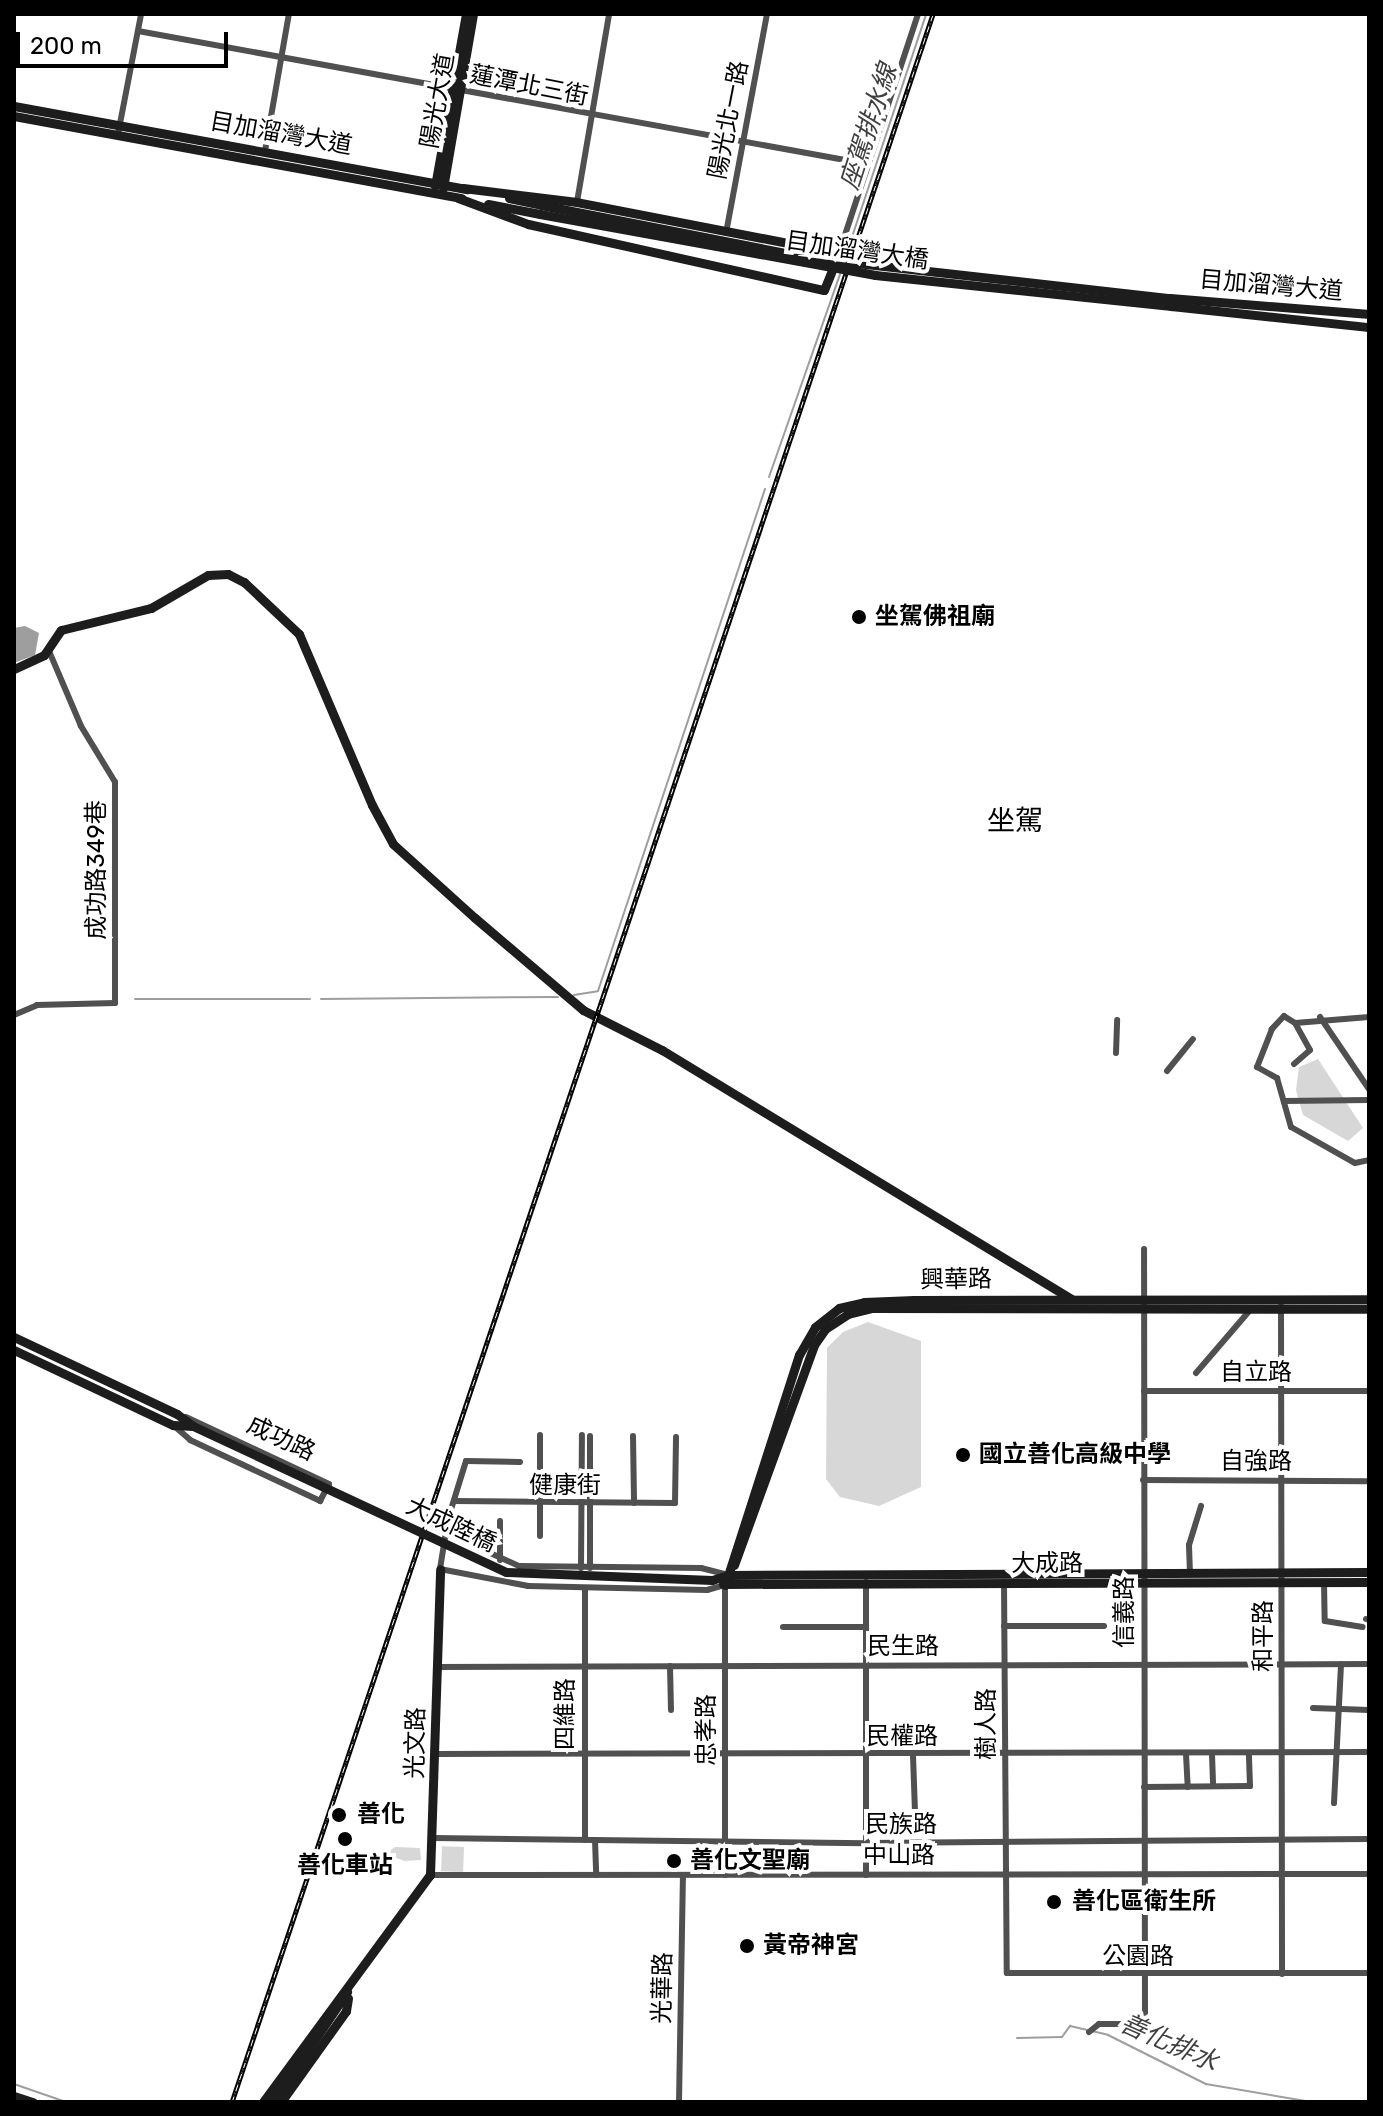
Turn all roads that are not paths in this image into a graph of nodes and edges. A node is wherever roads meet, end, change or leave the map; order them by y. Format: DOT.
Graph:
graph roads {
  1 [pos="141,14"];
  2 [pos="289,14"];
  3 [pos="466,14"];
  4 [pos="473,14"];
  5 [pos="609,14"];
  6 [pos="767,14"];
  7 [pos="918,14"];
  8 [pos="138,31"];
  9 [pos="280,57"];
  10 [pos="456,90"];
  11 [pos="14,106"];
  12 [pos="14,116"];
  13 [pos="590,117"];
  14 [pos="119,130"];
  15 [pos="743,142"];
  16 [pos="265,151"];
  17 [pos="867,164"];
  18 [pos="463,188"];
  19 [pos="439,189"];
  20 [pos="458,198"];
  21 [pos="577,202"];
  22 [pos="540,210"];
  23 [pos="726,233"];
  24 [pos="839,253"];
  25 [pos="1171,302"];
  26 [pos="1369,314"];
  27 [pos="1369,327"];
  28 [pos="49,651"];
  29 [pos="14,669"];
  30 [pos="14,1015"];
  31 [pos="1320,1017"];
  32 [pos="1369,1017"];
  33 [pos="1117,1020"];
  34 [pos="1295,1023"];
  35 [pos="1193,1039"];
  36 [pos="1116,1053"];
  37 [pos="1294,1064"];
  38 [pos="1167,1071"];
  39 [pos="1369,1089"];
  40 [pos="1369,1100"];
  41 [pos="1284,1101"];
  42 [pos="1369,1160"];
  43 [pos="1144,1249"];
  44 [pos="1071,1299"];
  45 [pos="1369,1299"];
  46 [pos="1144,1303"];
  47 [pos="1281,1304"];
  48 [pos="1253,1308"];
  49 [pos="1369,1309"];
  50 [pos="14,1337"];
  51 [pos="14,1350"];
  52 [pos="1196,1373"];
  53 [pos="1144,1391"];
  54 [pos="1281,1391"];
  55 [pos="1369,1391"];
  56 [pos="177,1414"];
  57 [pos="173,1425"];
  58 [pos="193,1426"];
  59 [pos="540,1435"];
  60 [pos="586,1436"];
  61 [pos="633,1436"];
  62 [pos="676,1437"];
  63 [pos="520,1462"];
  64 [pos="1143,1480"];
  65 [pos="1281,1480"];
  66 [pos="1369,1481"];
  67 [pos="454,1501"];
  68 [pos="634,1503"];
  69 [pos="540,1504"];
  70 [pos="586,1504"];
  71 [pos="1201,1506"];
  72 [pos="500,1521"];
  73 [pos="444,1532"];
  74 [pos="540,1536"];
  75 [pos="500,1560"];
  76 [pos="581,1568"];
  77 [pos="590,1568"];
  78 [pos="440,1569"];
  79 [pos="1369,1572"];
  80 [pos="1190,1574"];
  81 [pos="1281,1578"];
  82 [pos="1004,1579"];
  83 [pos="1143,1579"];
  84 [pos="712,1580"];
  85 [pos="726,1580"];
  86 [pos="866,1580"];
  87 [pos="1324,1582"];
  88 [pos="1369,1582"];
  89 [pos="585,1588"];
  90 [pos="1004,1626"];
  91 [pos="1104,1626"];
  92 [pos="783,1627"];
  93 [pos="866,1627"];
  94 [pos="1363,1627"];
  95 [pos="1143,1664"];
  96 [pos="1282,1664"];
  97 [pos="1341,1664"];
  98 [pos="1369,1664"];
  99 [pos="866,1665"];
  100 [pos="1004,1665"];
  101 [pos="670,1666"];
  102 [pos="725,1666"];
  103 [pos="437,1667"];
  104 [pos="584,1667"];
  105 [pos="1313,1708"];
  106 [pos="1340,1709"];
  107 [pos="671,1710"];
  108 [pos="1369,1710"];
  109 [pos="1369,1752"];
  110 [pos="1249,1753"];
  111 [pos="1282,1753"];
  112 [pos="1339,1753"];
  113 [pos="436,1754"];
  114 [pos="1143,1754"];
  115 [pos="1186,1754"];
  116 [pos="1212,1754"];
  117 [pos="584,1755"];
  118 [pos="866,1755"];
  119 [pos="913,1755"];
  120 [pos="1005,1755"];
  121 [pos="725,1756"];
  122 [pos="1213,1786"];
  123 [pos="1144,1787"];
  124 [pos="1188,1787"];
  125 [pos="1334,1803"];
  126 [pos="915,1811"];
  127 [pos="433,1838"];
  128 [pos="1369,1839"];
  129 [pos="585,1840"];
  130 [pos="595,1840"];
  131 [pos="1282,1840"];
  132 [pos="725,1842"];
  133 [pos="1005,1842"];
  134 [pos="1145,1842"];
  135 [pos="866,1843"];
  136 [pos="1005,1874"];
  137 [pos="1144,1874"];
  138 [pos="1282,1874"];
  139 [pos="1369,1874"];
  140 [pos="430,1875"];
  141 [pos="596,1875"];
  142 [pos="683,1875"];
  143 [pos="725,1875"];
  144 [pos="866,1875"];
  145 [pos="1369,1973"];
  146 [pos="1282,1974"];
  147 [pos="1145,1975"];
  148 [pos="350,1987"];
  149 [pos="337,2004"];
  150 [pos="1089,2032"];
  151 [pos="14,2096"];
  152 [pos="33,2102"];
  153 [pos="256,2102"];
  154 [pos="263,2102"];
  155 [pos="273,2102"];
  156 [pos="281,2102"];
  157 [pos="679,2102"];
  1 -- 8 [label="street"];
  2 -- 9 [label="street"];
  3 -- 10 [label="street, 陽光大道"];
  4 -- 10 [label="street, 陽光大道"];
  5 -- 13 [label="street"];
  6 -- 15 [label="street, 陽光北一路"];
  7 -- 17 [label="street"];
  8 -- 9 [label="street, 蓮潭北三街"];
  8 -- 14 [label="street"];
  9 -- 10 [label="street, 蓮潭北三街"];
  9 -- 16 [label="street"];
  10 -- 13 [label="street, 蓮潭北三街"];
  10 -- 19 [label="street, 陽光大道"];
  11 -- 14 [label="street, 目加溜灣大道"];
  12 -- 14 [label="street, 目加溜灣大道"];
  13 -- 15 [label="street, 蓮潭北三街"];
  13 -- 21 [label="street"];
  14 -- 16 [label="street, 目加溜灣大道"];
  14 -- 19 [label="street, 目加溜灣大道"];
  15 -- 17 [label="street, 蓮潭北三街"];
  15 -- 23 [label="street, 陽光北一路"];
  16 -- 19 [label="street, 目加溜灣大道"];
  17 -- 24 [label="street"];
  18 -- 19 [label="street, 目加溜灣大道"];
  18 -- 21 [label="street"];
  18 -- 22 [label="street, 目加溜灣大道"];
  19 -- 20 [label="street, 目加溜灣大道"];
  20 -- 22 [label="street, 目加溜灣大道"];
  20 -- 24 [label="street"];
  21 -- 23 [label="street"];
  22 -- 25 [label="street, 目加溜灣大橋, bridge"];
  23 -- 24 [label="street"];
  25 -- 26 [label="street, 目加溜灣大道"];
  25 -- 27 [label="street, 目加溜灣大道"];
  28 -- 29 [label="street"];
  28 -- 30 [label="street, 成功路349巷"];
  28 -- 44 [label="street"];
  31 -- 32 [label="street"];
  31 -- 34 [label="street"];
  31 -- 39 [label="street"];
  33 -- 36 [label="street"];
  34 -- 37 [label="street"];
  34 -- 41 [label="street"];
  35 -- 38 [label="street"];
  40 -- 41 [label="street"];
  41 -- 42 [label="street"];
  43 -- 46 [label="street, 信義路"];
  44 -- 46 [label="street, 興華路"];
  44 -- 85 [label="street, 興華路"];
  45 -- 47 [label="street, 興華路"];
  46 -- 47 [label="street, 興華路"];
  46 -- 48 [label="street, 興華路"];
  46 -- 53 [label="street, 信義路"];
  46 -- 85 [label="street, 興華路"];
  47 -- 48 [label="street, 興華路"];
  47 -- 49 [label="street, 興華路"];
  47 -- 54 [label="street, 和平路"];
  48 -- 52 [label="street"];
  50 -- 56 [label="street, 成功路"];
  51 -- 57 [label="street, 成功路"];
  53 -- 54 [label="street, 自立路"];
  53 -- 64 [label="street, 信義路"];
  54 -- 55 [label="street, 自立路"];
  54 -- 65 [label="street, 和平路"];
  56 -- 57 [label="street, 成功路"];
  56 -- 58 [label="street, 成功路"];
  57 -- 58 [label="street, 成功路"];
  58 -- 84 [label="street, 大成陸橋, bridge"];
  59 -- 69 [label="street"];
  60 -- 70 [label="street"];
  61 -- 68 [label="street"];
  62 -- 68 [label="street, 健康街"];
  63 -- 67 [label="street"];
  64 -- 65 [label="street, 自強路"];
  64 -- 83 [label="street, 信義路"];
  65 -- 66 [label="street, 自強路"];
  65 -- 81 [label="street, 和平路"];
  67 -- 69 [label="street, 健康街"];
  67 -- 73 [label="street"];
  68 -- 70 [label="street, 健康街"];
  69 -- 70 [label="street, 健康街"];
  69 -- 74 [label="street"];
  70 -- 76 [label="street"];
  70 -- 77 [label="street"];
  71 -- 80 [label="street"];
  72 -- 75 [label="street"];
  73 -- 75 [label="street, 大成路"];
  73 -- 78 [label="street"];
  75 -- 76 [label="street, 大成路"];
  76 -- 77 [label="street, 大成路"];
  77 -- 85 [label="street, 大成路"];
  78 -- 89 [label="street, 大成路"];
  78 -- 103 [label="street, 光文路"];
  79 -- 81 [label="street, 大成路"];
  80 -- 81 [label="street, 大成路"];
  80 -- 83 [label="street, 大成路"];
  81 -- 83 [label="street, 大成路"];
  81 -- 87 [label="street, 大成路"];
  81 -- 96 [label="street, 和平路"];
  82 -- 83 [label="street, 大成路"];
  82 -- 86 [label="street, 大成路"];
  82 -- 90 [label="street, 樹人路"];
  83 -- 95 [label="street, 信義路"];
  84 -- 85 [label="street, 大成路"];
  85 -- 86 [label="street, 大成路"];
  85 -- 89 [label="street, 大成路"];
  85 -- 102 [label="street, 忠孝路"];
  86 -- 93 [label="street"];
  87 -- 88 [label="street, 大成路"];
  87 -- 94 [label="street"];
  89 -- 104 [label="street, 四維路"];
  90 -- 91 [label="street"];
  90 -- 100 [label="street, 樹人路"];
  92 -- 93 [label="street"];
  93 -- 99 [label="street"];
  95 -- 96 [label="street, 民生路"];
  95 -- 100 [label="street, 民生路"];
  95 -- 114 [label="street, 信義路"];
  96 -- 97 [label="street, 民生路"];
  96 -- 111 [label="street, 和平路"];
  97 -- 98 [label="street, 民生路"];
  97 -- 106 [label="street"];
  99 -- 100 [label="street, 民生路"];
  99 -- 102 [label="street, 民生路"];
  99 -- 118 [label="street"];
  100 -- 120 [label="street, 樹人路"];
  101 -- 102 [label="street, 民生路"];
  101 -- 104 [label="street, 民生路"];
  101 -- 107 [label="street"];
  102 -- 121 [label="street, 忠孝路"];
  103 -- 104 [label="street, 民生路"];
  103 -- 113 [label="street, 光文路"];
  104 -- 117 [label="street, 四維路"];
  105 -- 106 [label="street"];
  106 -- 108 [label="street"];
  106 -- 112 [label="street"];
  109 -- 112 [label="street, 民權路"];
  110 -- 111 [label="street, 民權路"];
  110 -- 116 [label="street, 民權路"];
  110 -- 122 [label="street"];
  111 -- 112 [label="street, 民權路"];
  111 -- 131 [label="street, 和平路"];
  112 -- 125 [label="street"];
  113 -- 117 [label="street, 民權路"];
  113 -- 127 [label="street, 光文路"];
  114 -- 115 [label="street, 民權路"];
  114 -- 120 [label="street, 民權路"];
  114 -- 123 [label="street, 信義路"];
  115 -- 116 [label="street, 民權路"];
  115 -- 124 [label="street"];
  116 -- 122 [label="street"];
  117 -- 121 [label="street, 民權路"];
  117 -- 129 [label="street, 四維路"];
  118 -- 119 [label="street, 民權路"];
  118 -- 121 [label="street, 民權路"];
  118 -- 135 [label="street"];
  119 -- 120 [label="street, 民權路"];
  119 -- 126 [label="street"];
  120 -- 133 [label="street, 樹人路"];
  121 -- 132 [label="street, 忠孝路"];
  122 -- 124 [label="street"];
  123 -- 124 [label="street"];
  123 -- 134 [label="street, 信義路"];
  127 -- 129 [label="street, 民族路"];
  127 -- 140 [label="street, 光文路"];
  128 -- 131 [label="street, 民族路"];
  129 -- 130 [label="street, 民族路"];
  130 -- 132 [label="street, 民族路"];
  130 -- 141 [label="street"];
  131 -- 134 [label="street, 民族路"];
  131 -- 138 [label="street, 和平路"];
  132 -- 135 [label="street, 民族路"];
  132 -- 143 [label="street, 忠孝路"];
  133 -- 134 [label="street, 民族路"];
  133 -- 135 [label="street, 民族路"];
  133 -- 136 [label="street, 樹人路"];
  134 -- 137 [label="street, 信義路"];
  135 -- 144 [label="street"];
  136 -- 137 [label="street, 中山路"];
  136 -- 144 [label="street, 中山路"];
  136 -- 147 [label="street, 公園路"];
  137 -- 138 [label="street, 中山路"];
  137 -- 147 [label="street, 信義路"];
  138 -- 139 [label="street, 中山路"];
  138 -- 146 [label="street, 和平路"];
  140 -- 141 [label="street, 中山路"];
  140 -- 148 [label="street"];
  141 -- 142 [label="street, 中山路"];
  142 -- 143 [label="street, 中山路"];
  142 -- 157 [label="street, 光華路"];
  143 -- 144 [label="street, 中山路"];
  145 -- 146 [label="street, 公園路"];
  146 -- 147 [label="street, 公園路"];
  147 -- 150 [label="street, 信義路"];
  148 -- 149 [label="street"];
  148 -- 153 [label="street"];
  148 -- 156 [label="street"];
  149 -- 154 [label="street"];
  149 -- 155 [label="street"];
  151 -- 152 [label="street"];
}
